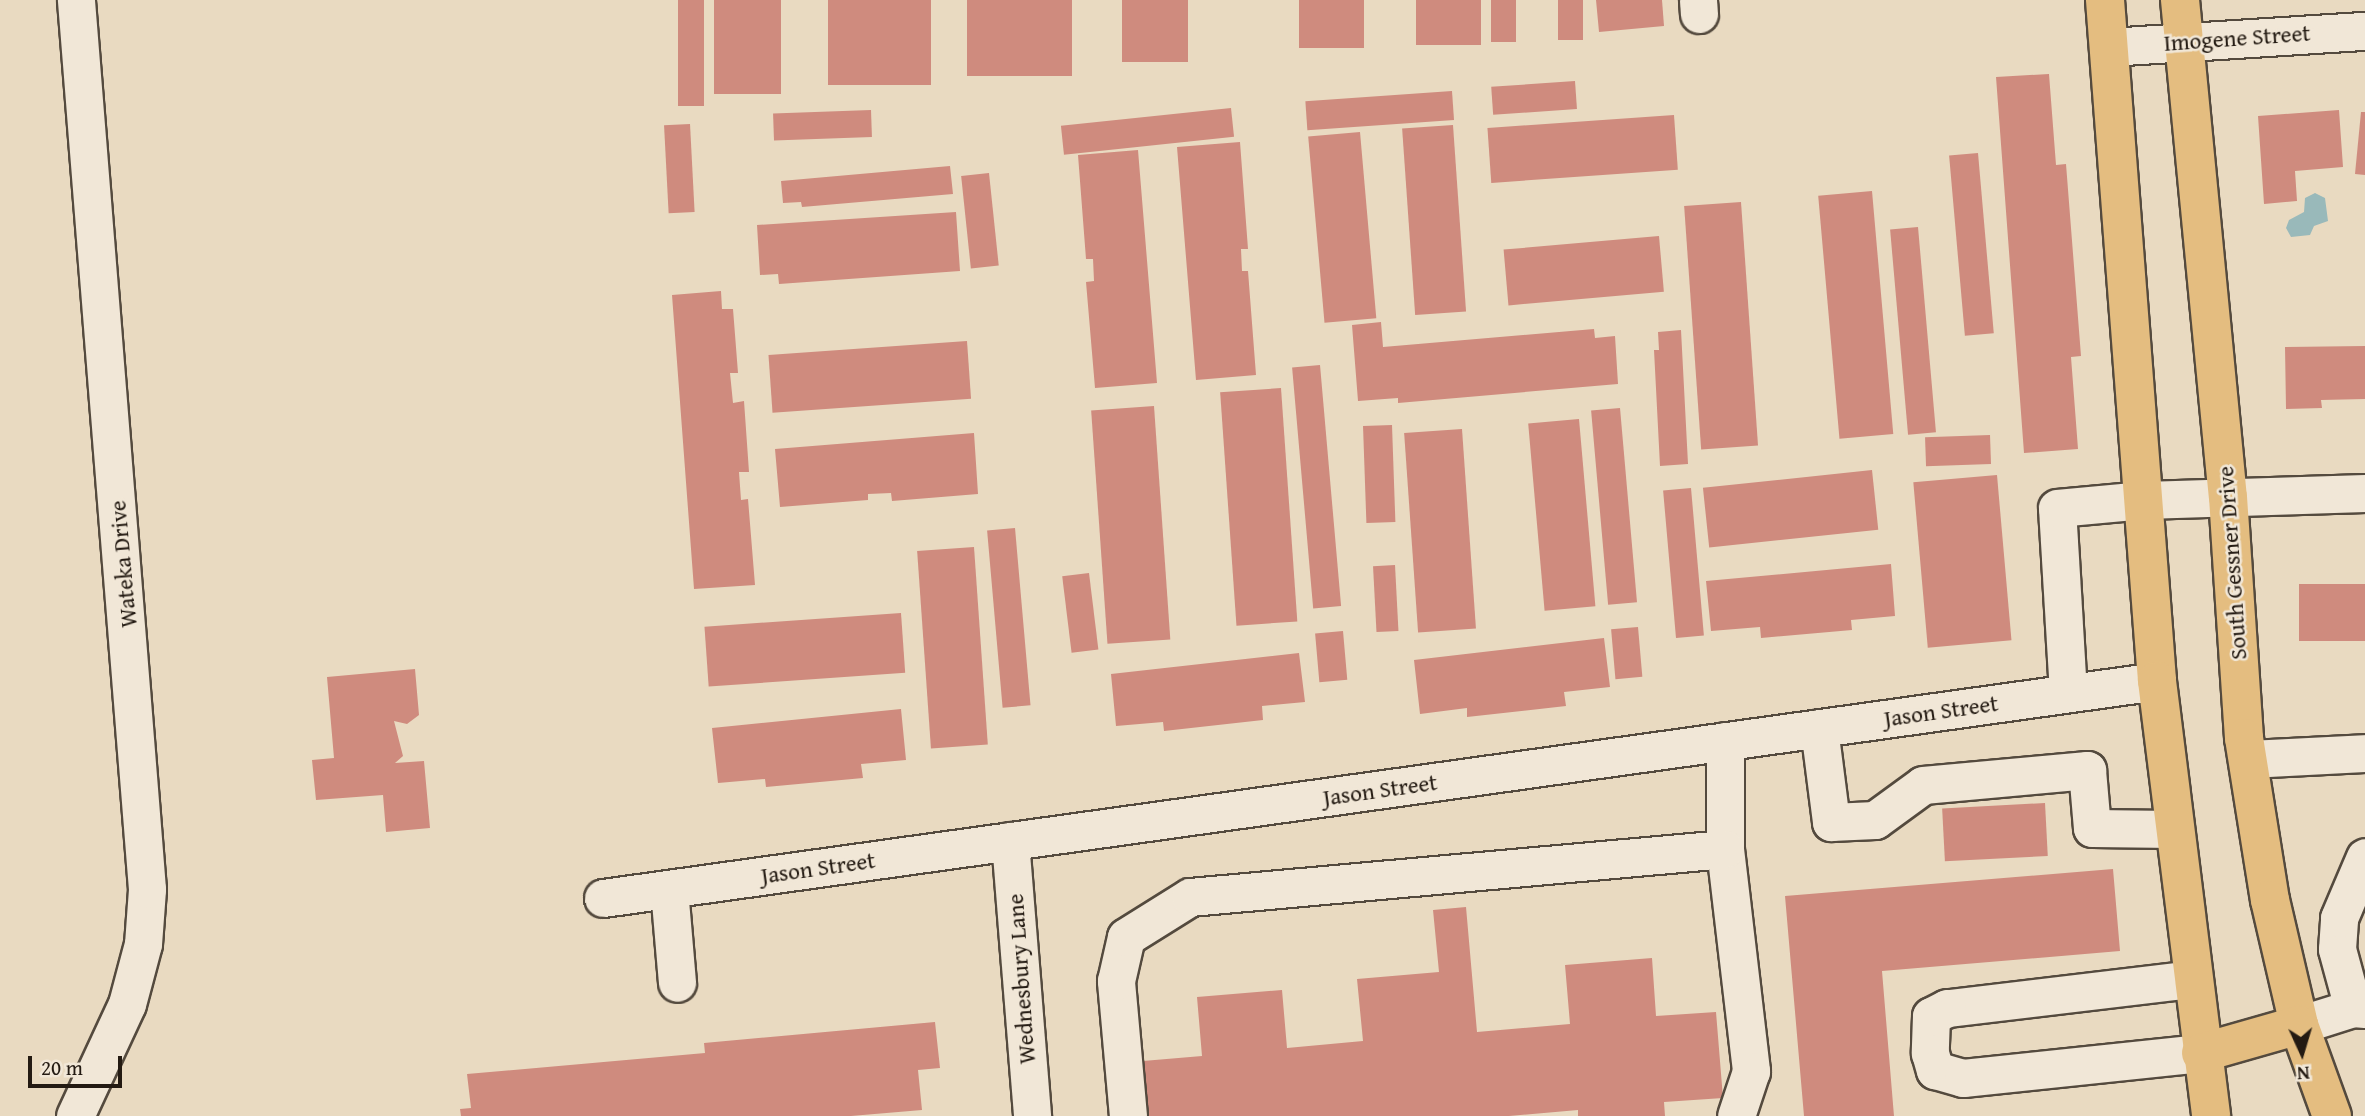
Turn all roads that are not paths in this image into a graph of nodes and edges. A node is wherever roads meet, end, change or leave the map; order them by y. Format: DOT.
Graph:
graph roads {
  1 [pos="76,0"];
  2 [pos="2105,0"];
  3 [pos="2180,0"];
  4 [pos="2365,31"];
  5 [pos="2185,42"];
  6 [pos="2108,47"];
  7 [pos="2365,493"];
  8 [pos="2228,497"];
  9 [pos="2144,500"];
  10 [pos="2157,681"];
  11 [pos="2068,693"];
  12 [pos="1819,728"];
  13 [pos="1725,741"];
  14 [pos="2365,753"];
  15 [pos="2248,759"];
  16 [pos="2174,829"];
  17 [pos="1010,841"];
  18 [pos="1725,849"];
  19 [pos="2365,857"];
  20 [pos="669,889"];
  21 [pos="603,898"];
  22 [pos="2192,979"];
  23 [pos="677,983"];
  24 [pos="2359,1009"];
  25 [pos="2299,1025"];
  26 [pos="2201,1053"];
  27 [pos="75,1116"];
  28 [pos="1032,1116"];
  29 [pos="1128,1116"];
  30 [pos="1736,1116"];
  31 [pos="2211,1116"];
  32 [pos="2332,1116"];
  1 -- 27 [label="street, Wateka Drive"];
  2 -- 6 [label="main road"];
  3 -- 5 [label="main road, South Gessner Drive"];
  4 -- 5 [label="street, Imogene Street"];
  5 -- 6 [label="street, Imogene Street"];
  5 -- 8 [label="main road, South Gessner Drive"];
  6 -- 9 [label="main road"];
  7 -- 8 [label="street"];
  8 -- 9 [label="street"];
  8 -- 15 [label="main road, South Gessner Drive"];
  9 -- 10 [label="main road"];
  9 -- 11 [label="street"];
  10 -- 11 [label="street, Jason Street"];
  10 -- 16 [label="main road"];
  11 -- 12 [label="street, Jason Street"];
  12 -- 13 [label="street, Jason Street"];
  12 -- 16 [label="street"];
  13 -- 17 [label="street, Jason Street"];
  13 -- 18 [label="street"];
  14 -- 15 [label="street"];
  15 -- 25 [label="main road, South Gessner Drive"];
  16 -- 22 [label="main road"];
  17 -- 20 [label="street, Jason Street"];
  17 -- 28 [label="street, Wednesbury Lane"];
  18 -- 29 [label="street"];
  18 -- 30 [label="street"];
  19 -- 24 [label="street"];
  20 -- 21 [label="street, Jason Street"];
  20 -- 23 [label="street"];
  22 -- 26 [label="main road"];
  22 -- 26 [label="street"];
  24 -- 25 [label="street"];
  25 -- 26 [label="main road"];
  25 -- 32 [label="main road, South Gessner Drive"];
  26 -- 31 [label="main road"];
}
